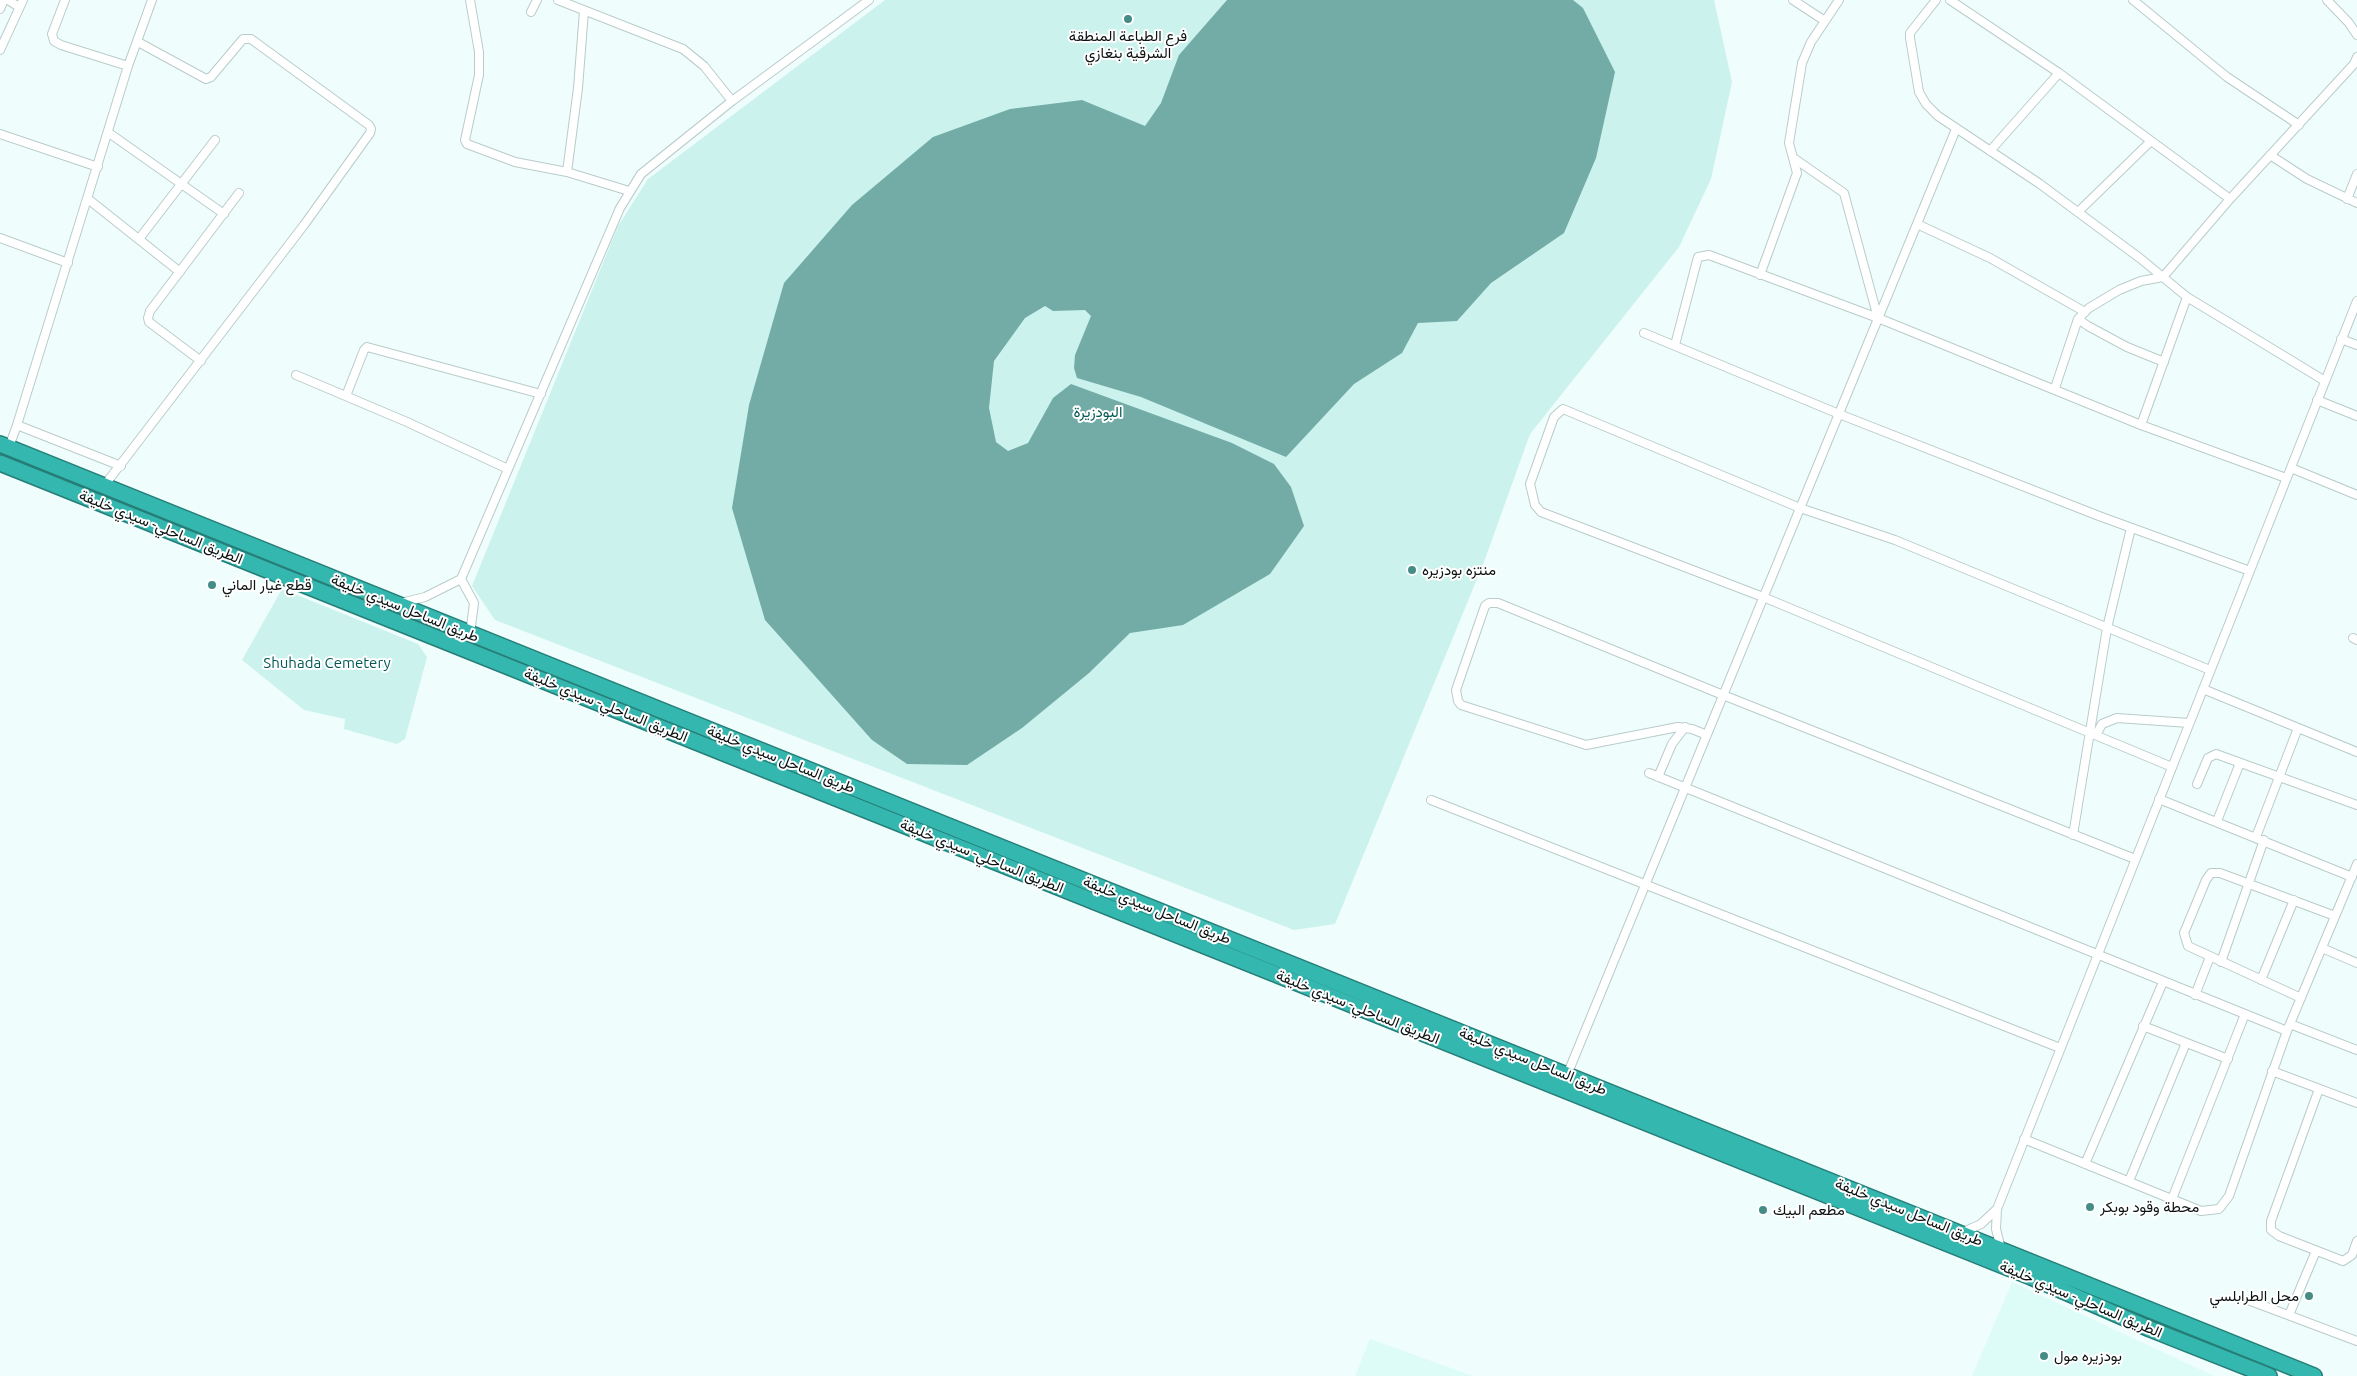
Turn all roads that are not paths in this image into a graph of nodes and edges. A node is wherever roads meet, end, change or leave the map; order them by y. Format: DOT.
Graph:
graph roads {
  1 [pos="4,0"];
  2 [pos="8,0"];
  3 [pos="65,0"];
  4 [pos="152,0"];
  5 [pos="470,0"];
  6 [pos="537,0"];
  7 [pos="558,0"];
  8 [pos="869,0"];
  9 [pos="1793,0"];
  10 [pos="1839,0"];
  11 [pos="1936,0"];
  12 [pos="1950,0"];
  13 [pos="2133,0"];
  14 [pos="2327,0"];
  15 [pos="21,3"];
  16 [pos="0,9"];
  17 [pos="584,11"];
  18 [pos="531,12"];
  19 [pos="1825,21"];
  20 [pos="2357,35"];
  21 [pos="138,42"];
  22 [pos="0,50"];
  23 [pos="2357,57"];
  24 [pos="128,66"];
  25 [pos="2059,73"];
  26 [pos="732,101"];
  27 [pos="2298,126"];
  28 [pos="1956,129"];
  29 [pos="109,133"];
  30 [pos="0,134"];
  31 [pos="215,140"];
  32 [pos="2150,142"];
  33 [pos="1990,151"];
  34 [pos="2270,156"];
  35 [pos="1795,159"];
  36 [pos="98,167"];
  37 [pos="567,172"];
  38 [pos="2357,174"];
  39 [pos="181,184"];
  40 [pos="629,191"];
  41 [pos="240,193"];
  42 [pos="88,199"];
  43 [pos="2230,199"];
  44 [pos="2347,199"];
  45 [pos="2357,203"];
  46 [pos="2078,212"];
  47 [pos="224,214"];
  48 [pos="1917,224"];
  49 [pos="0,238"];
  50 [pos="138,239"];
  51 [pos="68,263"];
  52 [pos="180,272"];
  53 [pos="1760,275"];
  54 [pos="2163,277"];
  55 [pos="2188,297"];
  56 [pos="2357,301"];
  57 [pos="2085,312"];
  58 [pos="1878,318"];
  59 [pos="2078,318"];
  60 [pos="1644,333"];
  61 [pos="2341,339"];
  62 [pos="1675,345"];
  63 [pos="2357,345"];
  64 [pos="201,361"];
  65 [pos="2164,362"];
  66 [pos="296,375"];
  67 [pos="2324,382"];
  68 [pos="2055,388"];
  69 [pos="541,394"];
  70 [pos="346,396"];
  71 [pos="2317,400"];
  72 [pos="1839,414"];
  73 [pos="2357,416"];
  74 [pos="2141,424"];
  75 [pos="17,426"];
  76 [pos="4,446"];
  77 [pos="0,463"];
  78 [pos="121,466"];
  79 [pos="2291,468"];
  80 [pos="508,469"];
  81 [pos="2286,478"];
  82 [pos="104,486"];
  83 [pos="2357,495"];
  84 [pos="1800,508"];
  85 [pos="2131,528"];
  86 [pos="2250,571"];
  87 [pos="460,579"];
  88 [pos="1764,597"];
  89 [pos="396,605"];
  90 [pos="2107,628"];
  91 [pos="470,634"];
  92 [pos="2210,670"];
  93 [pos="2203,689"];
  94 [pos="1723,696"];
  95 [pos="2189,723"];
  96 [pos="1685,727"];
  97 [pos="2298,728"];
  98 [pos="2093,734"];
  99 [pos="1707,735"];
  100 [pos="2357,752"];
  101 [pos="2240,763"];
  102 [pos="2172,767"];
  103 [pos="1649,773"];
  104 [pos="1658,777"];
  105 [pos="2279,778"];
  106 [pos="2196,784"];
  107 [pos="1686,786"];
  108 [pos="2159,799"];
  109 [pos="1431,800"];
  110 [pos="2357,804"];
  111 [pos="2217,821"];
  112 [pos="2073,835"];
  113 [pos="2256,837"];
  114 [pos="2264,840"];
  115 [pos="2135,859"];
  116 [pos="2357,866"];
  117 [pos="2352,877"];
  118 [pos="2249,883"];
  119 [pos="1645,885"];
  120 [pos="2294,900"];
  121 [pos="2335,916"];
  122 [pos="2322,948"];
  123 [pos="2099,954"];
  124 [pos="2210,957"];
  125 [pos="2221,962"];
  126 [pos="2357,963"];
  127 [pos="2261,980"];
  128 [pos="2163,982"];
  129 [pos="2195,995"];
  130 [pos="2301,998"];
  131 [pos="2245,1014"];
  132 [pos="2143,1026"];
  133 [pos="2289,1027"];
  134 [pos="1462,1032"];
  135 [pos="2186,1043"];
  136 [pos="1456,1047"];
  137 [pos="2060,1048"];
  138 [pos="2357,1050"];
  139 [pos="2228,1059"];
  140 [pos="2272,1071"];
  141 [pos="1567,1074"];
  142 [pos="2319,1089"];
  143 [pos="2357,1103"];
  144 [pos="2024,1139"];
  145 [pos="2085,1164"];
  146 [pos="2129,1181"];
  147 [pos="2172,1199"];
  148 [pos="1996,1209"];
  149 [pos="1961,1233"];
  150 [pos="2357,1241"];
  151 [pos="2001,1249"];
  152 [pos="2316,1251"];
  153 [pos="2248,1300"];
  154 [pos="2289,1315"];
  155 [pos="2357,1341"];
  156 [pos="2269,1376"];
  157 [pos="2314,1376"];
  1 -- 16 [label="street"];
  2 -- 15 [label="street"];
  3 -- 24 [label="street"];
  4 -- 21 [label="street"];
  5 -- 37 [label="street"];
  6 -- 18 [label="street"];
  7 -- 17 [label="street"];
  8 -- 26 [label="street"];
  9 -- 19 [label="street"];
  10 -- 19 [label="street"];
  11 -- 28 [label="street"];
  12 -- 25 [label="street"];
  13 -- 27 [label="street"];
  14 -- 20 [label="street"];
  15 -- 22 [label="street"];
  17 -- 26 [label="street"];
  17 -- 37 [label="street"];
  19 -- 35 [label="street"];
  21 -- 24 [label="street"];
  21 -- 64 [label="street"];
  23 -- 27 [label="street"];
  24 -- 29 [label="street"];
  25 -- 32 [label="street"];
  25 -- 33 [label="street"];
  26 -- 40 [label="street"];
  27 -- 34 [label="street"];
  28 -- 33 [label="street"];
  28 -- 48 [label="street"];
  29 -- 36 [label="street"];
  29 -- 39 [label="street"];
  30 -- 36 [label="street"];
  31 -- 39 [label="street"];
  32 -- 43 [label="street"];
  32 -- 46 [label="street"];
  33 -- 46 [label="street"];
  34 -- 43 [label="street"];
  34 -- 44 [label="street"];
  35 -- 53 [label="street"];
  35 -- 58 [label="street"];
  36 -- 42 [label="street"];
  37 -- 40 [label="street"];
  38 -- 44 [label="street"];
  39 -- 47 [label="street"];
  39 -- 50 [label="street"];
  40 -- 69 [label="street"];
  41 -- 47 [label="street"];
  42 -- 50 [label="street"];
  42 -- 51 [label="street"];
  43 -- 54 [label="street"];
  44 -- 45 [label="street"];
  46 -- 54 [label="street"];
  47 -- 52 [label="street"];
  48 -- 57 [label="street"];
  48 -- 58 [label="street"];
  49 -- 51 [label="street"];
  50 -- 52 [label="street"];
  51 -- 75 [label="street"];
  52 -- 64 [label="street"];
  53 -- 58 [label="street"];
  53 -- 62 [label="street"];
  54 -- 55 [label="street"];
  54 -- 57 [label="street"];
  55 -- 65 [label="street"];
  55 -- 67 [label="street"];
  56 -- 61 [label="street"];
  57 -- 59 [label="street"];
  58 -- 68 [label="street"];
  58 -- 72 [label="street"];
  59 -- 65 [label="street"];
  59 -- 68 [label="street"];
  60 -- 62 [label="street"];
  61 -- 63 [label="street"];
  61 -- 67 [label="street"];
  62 -- 72 [label="street"];
  64 -- 78 [label="street"];
  65 -- 74 [label="street"];
  66 -- 70 [label="street"];
  67 -- 71 [label="street"];
  68 -- 74 [label="street"];
  69 -- 70 [label="street"];
  69 -- 80 [label="street"];
  70 -- 80 [label="street"];
  71 -- 73 [label="street"];
  71 -- 79 [label="street"];
  72 -- 84 [label="street"];
  72 -- 85 [label="street"];
  74 -- 81 [label="street"];
  75 -- 76 [label="street"];
  75 -- 78 [label="street"];
  76 -- 82 [label="highway, طريق الساحل سيدي خليفة"];
  77 -- 136 [label="highway, الطريق الساحلي- سيدي خليفة"];
  78 -- 82 [label="street"];
  79 -- 81 [label="street"];
  79 -- 83 [label="street"];
  80 -- 87 [label="street"];
  81 -- 86 [label="street"];
  82 -- 89 [label="highway, طريق الساحل سيدي خليفة"];
  84 -- 88 [label="street"];
  84 -- 88 [label="street"];
  84 -- 90 [label="street"];
  85 -- 86 [label="street"];
  85 -- 90 [label="street"];
  86 -- 92 [label="street"];
  87 -- 89 [label="street"];
  87 -- 91 [label="street"];
  88 -- 94 [label="street"];
  88 -- 98 [label="street"];
  89 -- 91 [label="highway, طريق الساحل سيدي خليفة"];
  90 -- 92 [label="street"];
  90 -- 98 [label="street"];
  91 -- 134 [label="highway, طريق الساحل سيدي خليفة"];
  92 -- 93 [label="street"];
  93 -- 95 [label="street"];
  93 -- 97 [label="street"];
  94 -- 96 [label="street"];
  94 -- 99 [label="street"];
  94 -- 112 [label="street"];
  95 -- 98 [label="street"];
  95 -- 102 [label="street"];
  96 -- 99 [label="street"];
  96 -- 104 [label="street"];
  97 -- 100 [label="street"];
  97 -- 105 [label="street"];
  98 -- 102 [label="street"];
  98 -- 112 [label="street"];
  99 -- 107 [label="street"];
  101 -- 105 [label="street"];
  101 -- 106 [label="street"];
  101 -- 111 [label="street"];
  102 -- 108 [label="street"];
  103 -- 104 [label="street"];
  104 -- 107 [label="street"];
  105 -- 110 [label="street"];
  105 -- 113 [label="street"];
  107 -- 119 [label="street"];
  107 -- 123 [label="street"];
  108 -- 111 [label="street"];
  108 -- 115 [label="street"];
  109 -- 119 [label="street"];
  111 -- 113 [label="street"];
  112 -- 115 [label="street"];
  113 -- 114 [label="street"];
  114 -- 117 [label="street"];
  114 -- 118 [label="street"];
  115 -- 123 [label="street"];
  116 -- 117 [label="street"];
  117 -- 121 [label="street"];
  118 -- 120 [label="street"];
  118 -- 124 [label="street"];
  118 -- 125 [label="street"];
  119 -- 137 [label="street"];
  119 -- 141 [label="street"];
  120 -- 121 [label="street"];
  120 -- 127 [label="street"];
  121 -- 122 [label="street"];
  122 -- 126 [label="street"];
  122 -- 130 [label="street"];
  123 -- 128 [label="street"];
  123 -- 137 [label="street"];
  124 -- 125 [label="street"];
  124 -- 129 [label="street"];
  125 -- 127 [label="street"];
  127 -- 130 [label="street"];
  128 -- 129 [label="street"];
  128 -- 132 [label="street"];
  129 -- 131 [label="street"];
  130 -- 133 [label="street"];
  131 -- 133 [label="street"];
  131 -- 139 [label="street"];
  132 -- 135 [label="street"];
  132 -- 145 [label="street"];
  133 -- 138 [label="street"];
  133 -- 140 [label="street"];
  134 -- 136 [label="highway"];
  134 -- 141 [label="highway, طريق الساحل سيدي خليفة"];
  135 -- 139 [label="street"];
  135 -- 146 [label="street"];
  136 -- 156 [label="highway, الطريق الساحلي- سيدي خليفة"];
  137 -- 144 [label="street"];
  139 -- 147 [label="street"];
  140 -- 142 [label="street"];
  140 -- 147 [label="street"];
  141 -- 149 [label="highway, طريق الساحل سيدي خليفة"];
  142 -- 143 [label="street"];
  142 -- 152 [label="street"];
  144 -- 145 [label="street"];
  144 -- 148 [label="street"];
  145 -- 146 [label="street"];
  146 -- 147 [label="street"];
  148 -- 149 [label="street"];
  148 -- 151 [label="street"];
  149 -- 151 [label="highway, طريق الساحل سيدي خليفة"];
  150 -- 152 [label="street"];
  151 -- 157 [label="highway, طريق الساحل سيدي خليفة"];
  152 -- 154 [label="street"];
  153 -- 154 [label="street"];
  154 -- 155 [label="street"];
}
